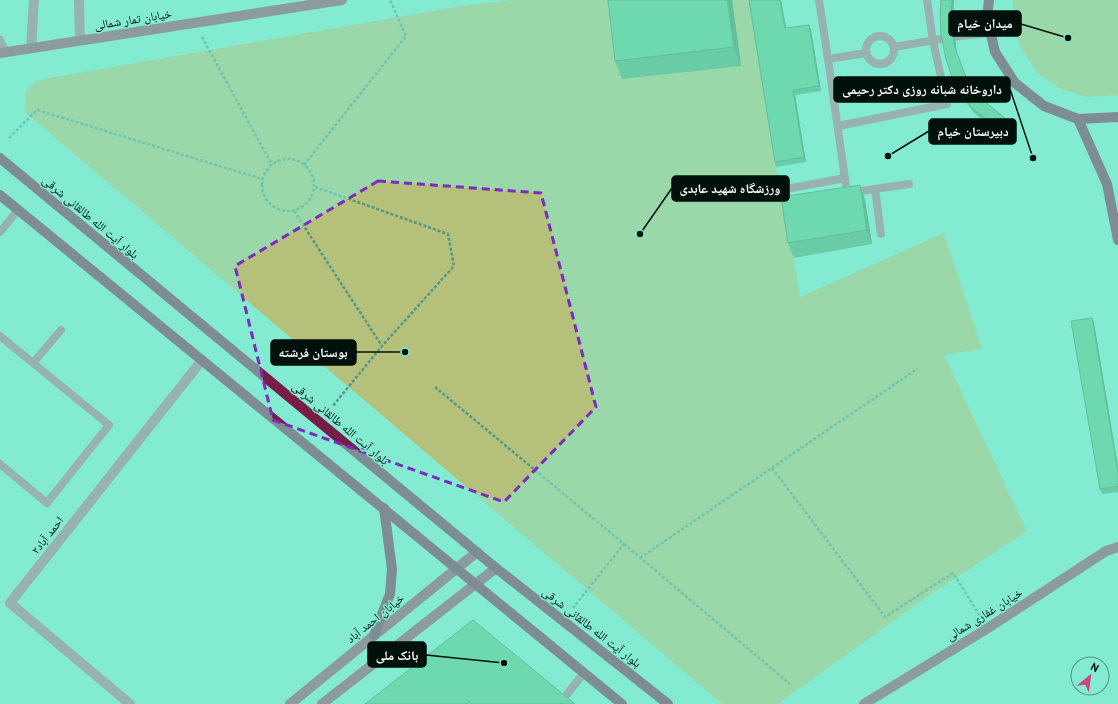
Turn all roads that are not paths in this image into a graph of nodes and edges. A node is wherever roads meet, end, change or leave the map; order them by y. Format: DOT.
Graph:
graph roads {
  1 [pos="34,0"];
  2 [pos="79,0"];
  3 [pos="342,0"];
  4 [pos="819,0"];
  5 [pos="927,0"];
  6 [pos="989,0"];
  7 [pos="991,33"];
  8 [pos="0,40"];
  9 [pos="80,40"];
  10 [pos="933,41"];
  11 [pos="32,48"];
  12 [pos="894,48"];
  13 [pos="3,52"];
  14 [pos="866,53"];
  15 [pos="828,59"];
  16 [pos="1078,118"];
  17 [pos="1118,118"];
  18 [pos="838,126"];
  19 [pos="0,158"];
  20 [pos="845,178"];
  21 [pos="909,184"];
  22 [pos="786,189"];
  23 [pos="875,189"];
  24 [pos="0,195"];
  25 [pos="18,210"];
  26 [pos="0,232"];
  27 [pos="881,234"];
  28 [pos="1118,240"];
  29 [pos="61,330"];
  30 [pos="0,336"];
  31 [pos="202,360"];
  32 [pos="33,363"];
  33 [pos="0,464"];
  34 [pos="384,508"];
  35 [pos="1118,547"];
  36 [pos="476,552"];
  37 [pos="455,568"];
  38 [pos="496,568"];
  39 [pos="474,584"];
  40 [pos="374,635"];
  41 [pos="584,673"];
  42 [pos="130,704"];
  43 [pos="290,704"];
  44 [pos="322,704"];
  45 [pos="559,704"];
  46 [pos="622,704"];
  47 [pos="668,704"];
  48 [pos="864,704"];
  1 -- 11 [label="street"];
  2 -- 9 [label="street"];
  3 -- 9 [label="main road, خیابان تمار شمالی"];
  4 -- 15 [label="lane"];
  5 -- 10 [label="lane"];
  6 -- 7 [label="main road"];
  7 -- 10 [label="lane"];
  7 -- 16 [label="main road"];
  8 -- 13 [label="lane"];
  9 -- 11 [label="main road, خیابان تمار شمالی"];
  10 -- 12 [label="lane"];
  10 -- 18 [label="lane"];
  11 -- 13 [label="main road, خیابان تمار شمالی"];
  12 -- 14 [label="lane"];
  12 -- 14 [label="lane"];
  14 -- 15 [label="lane"];
  15 -- 18 [label="lane"];
  16 -- 17 [label="main road"];
  16 -- 28 [label="main road"];
  18 -- 20 [label="lane"];
  19 -- 36 [label="main road, بلوار آیت الله طالقانی شرقی"];
  20 -- 22 [label="lane"];
  20 -- 23 [label="lane"];
  21 -- 23 [label="lane"];
  23 -- 27 [label="lane"];
  24 -- 25 [label="main road"];
  25 -- 26 [label="lane"];
  25 -- 31 [label="main road"];
  29 -- 32 [label="lane"];
  30 -- 32 [label="lane"];
  31 -- 34 [label="main road"];
  31 -- 42 [label="street, احمد آباد۲"];
  32 -- 33 [label="lane"];
  34 -- 37 [label="main road"];
  34 -- 40 [label="main road"];
  35 -- 48 [label="main road, خیابان غفاری شمالی"];
  36 -- 37 [label="main road, خیابان احمد آباد"];
  36 -- 38 [label="main road, بلوار آیت الله طالقانی شرقی"];
  37 -- 39 [label="main road"];
  37 -- 40 [label="main road, خیابان احمد آباد"];
  38 -- 39 [label="main road"];
  38 -- 47 [label="main road, بلوار آیت الله طالقانی شرقی"];
  39 -- 41 [label="main road"];
  39 -- 44 [label="main road"];
  40 -- 43 [label="main road, خیابان احمد آباد"];
  41 -- 45 [label="lane"];
  41 -- 46 [label="main road"];
}
